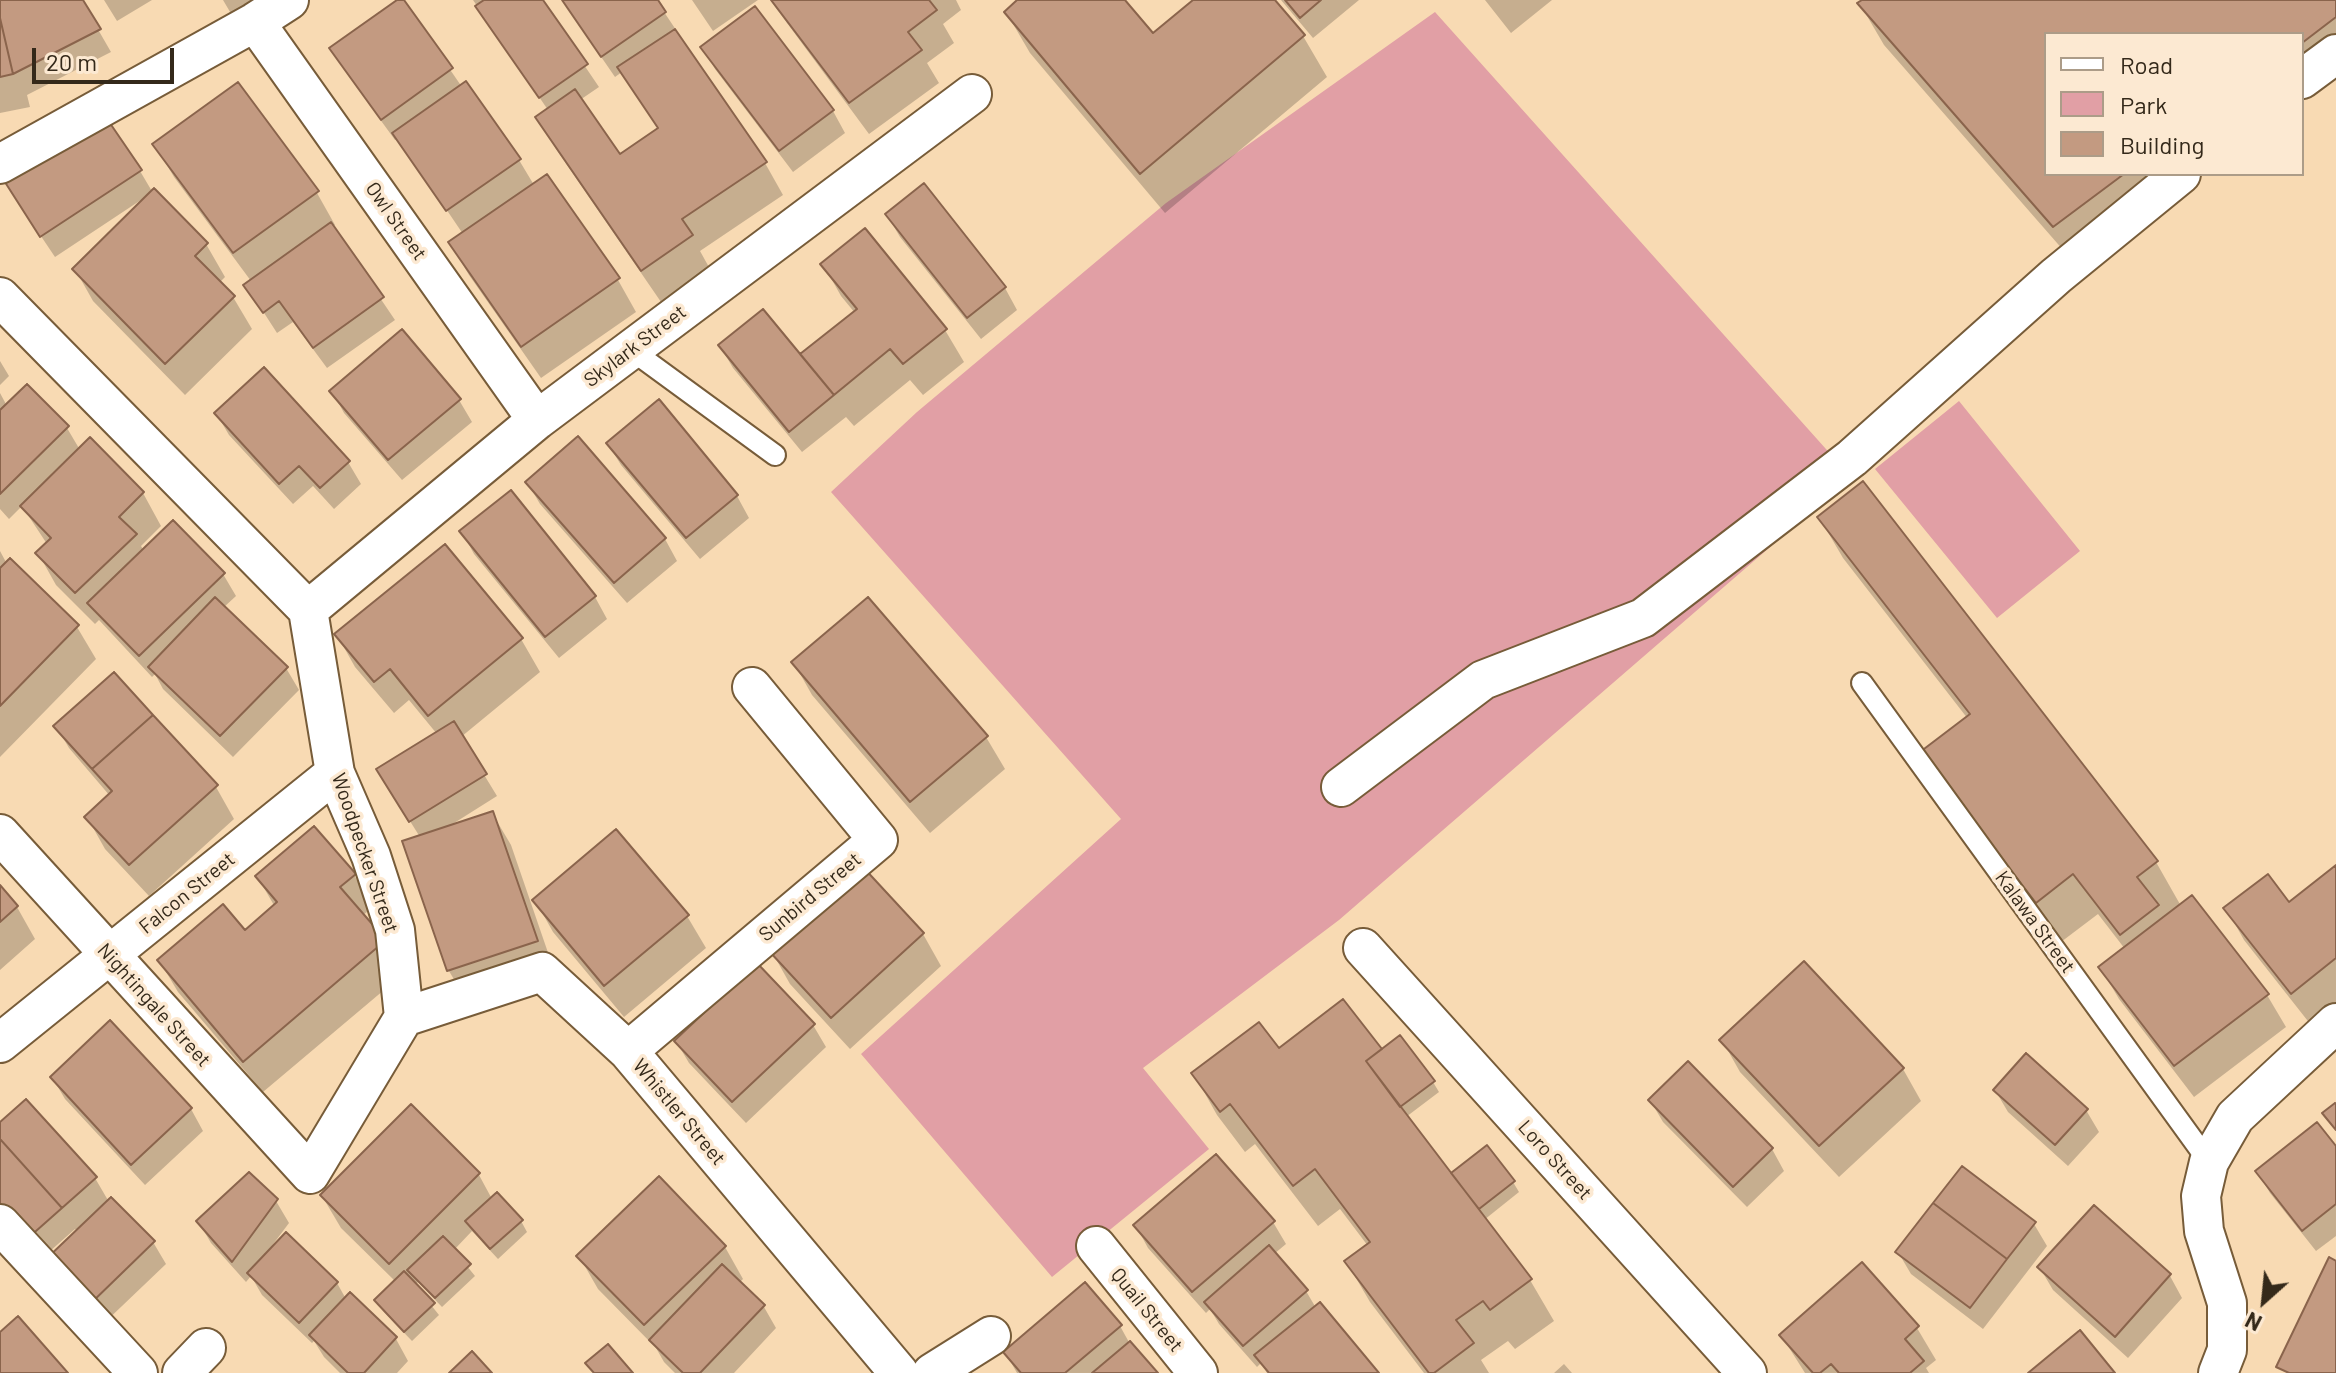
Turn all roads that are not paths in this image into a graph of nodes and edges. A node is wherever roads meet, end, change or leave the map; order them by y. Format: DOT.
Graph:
graph roads {
  1 [pos="289,0"];
  2 [pos="255,22"];
  3 [pos="2336,54"];
  4 [pos="2304,78"];
  5 [pos="972,94"];
  6 [pos="0,164"];
  7 [pos="2179,176"];
  8 [pos="0,297"];
  9 [pos="630,349"];
  10 [pos="537,420"];
  11 [pos="775,455"];
  12 [pos="308,610"];
  13 [pos="1862,683"];
  14 [pos="752,687"];
  15 [pos="335,773"];
  16 [pos="1341,787"];
  17 [pos="0,834"];
  18 [pos="1363,948"];
  19 [pos="110,956"];
  20 [pos="404,1017"];
  21 [pos="2336,1023"];
  22 [pos="0,1043"];
  23 [pos="628,1051"];
  24 [pos="2209,1162"];
  25 [pos="0,1224"];
  26 [pos="1096,1246"];
  27 [pos="991,1336"];
  28 [pos="138,1373"];
  29 [pos="899,1373"];
  30 [pos="932,1373"];
  31 [pos="1198,1373"];
  32 [pos="1747,1373"];
  33 [pos="2218,1373"];
  1 -- 2 [label="street"];
  2 -- 6 [label="street"];
  2 -- 10 [label="street, Owl Street"];
  3 -- 4 [label="street"];
  5 -- 9 [label="street, Skylark Street"];
  7 -- 16 [label="street"];
  8 -- 12 [label="street"];
  9 -- 10 [label="street, Skylark Street"];
  9 -- 11 [label="lane"];
  10 -- 12 [label="street, Skylark Street"];
  12 -- 15 [label="street, Woodpecker Street"];
  13 -- 24 [label="lane, Kalawa Street"];
  14 -- 23 [label="street, Sunbird Street"];
  15 -- 19 [label="street, Falcon Street"];
  15 -- 20 [label="street, Woodpecker Street"];
  17 -- 19 [label="street, Nightingale Street"];
  18 -- 32 [label="street, Loro Street"];
  19 -- 20 [label="street, Nightingale Street"];
  19 -- 22 [label="street, Falcon Street"];
  20 -- 23 [label="street, Whistler Street"];
  21 -- 24 [label="street"];
  23 -- 29 [label="street, Whistler Street"];
  24 -- 33 [label="street"];
  25 -- 28 [label="street"];
  26 -- 31 [label="street, Quail Street"];
  27 -- 30 [label="street"];
}
